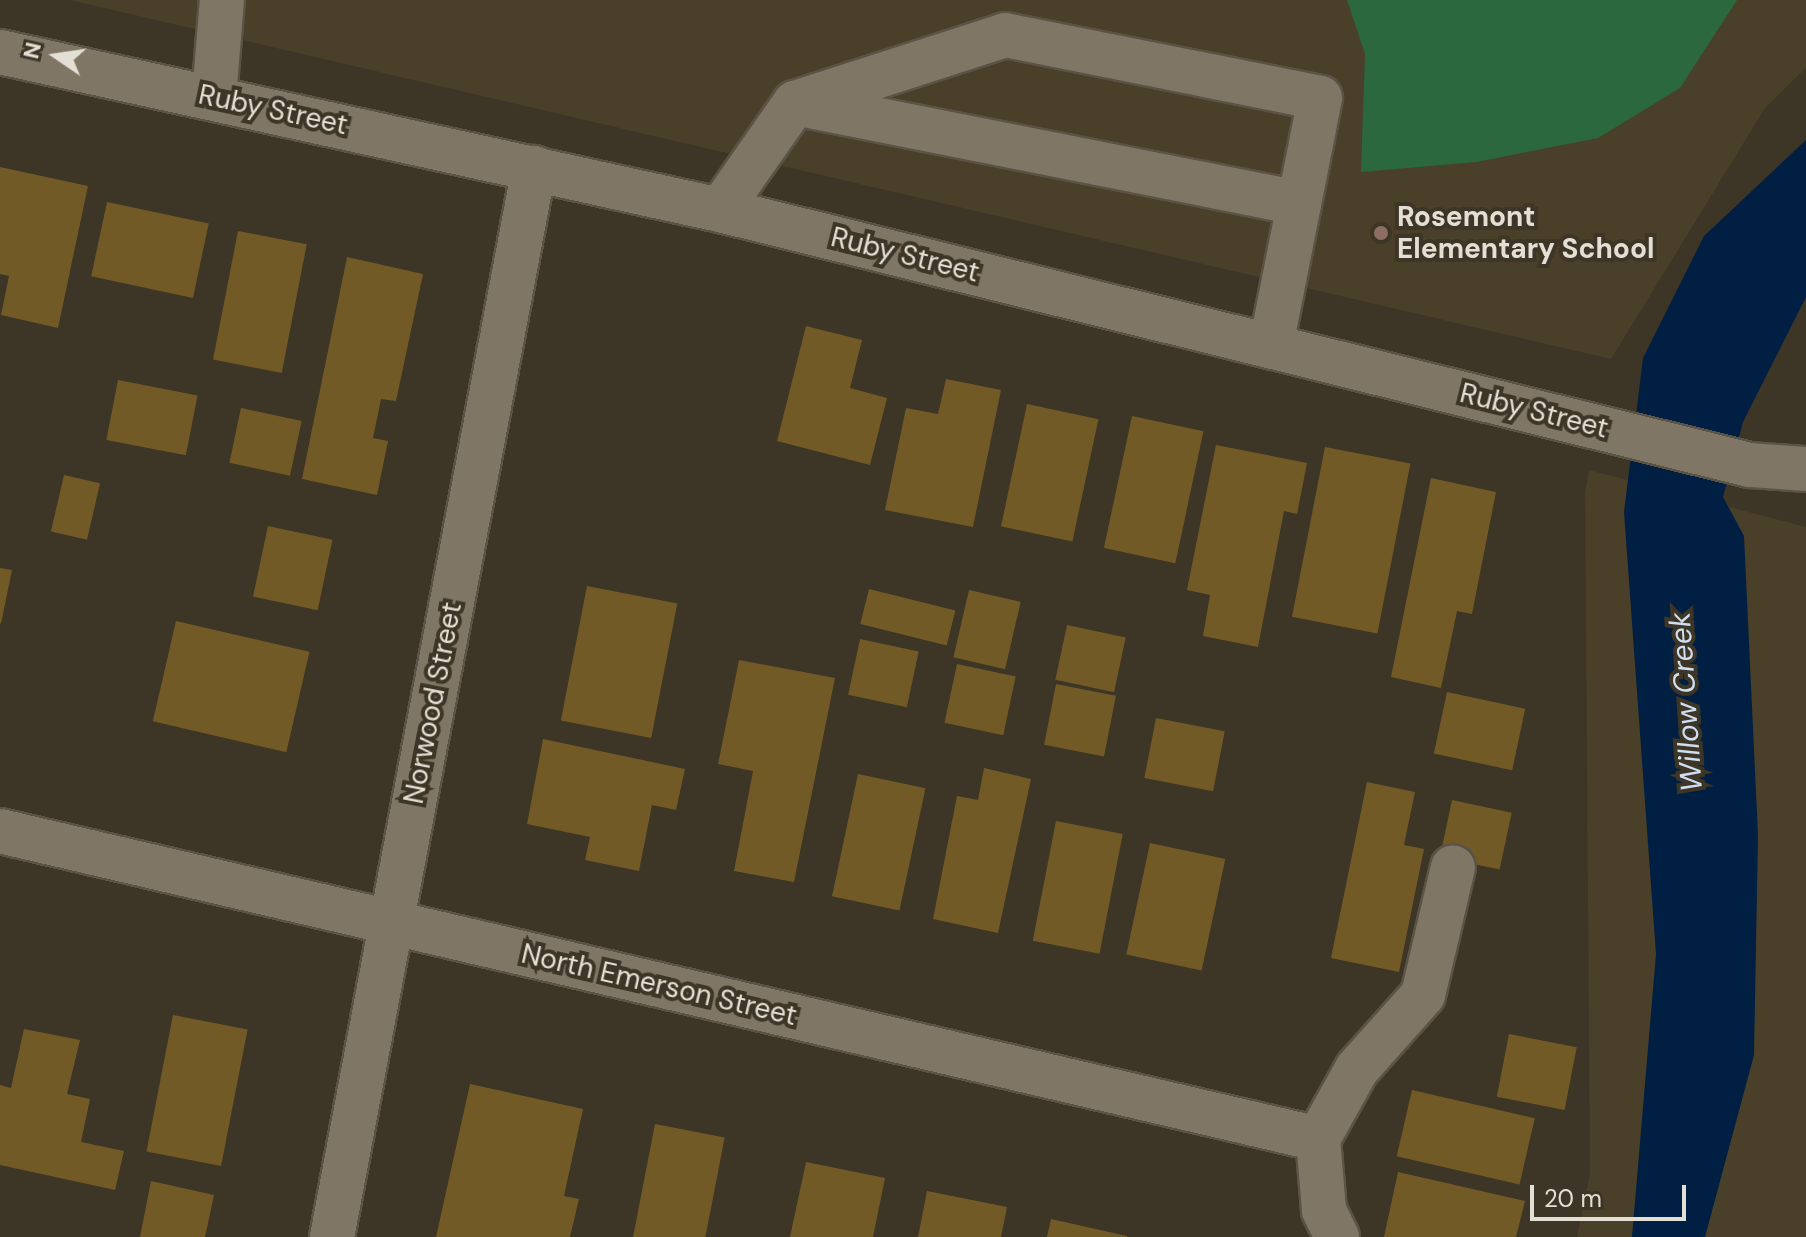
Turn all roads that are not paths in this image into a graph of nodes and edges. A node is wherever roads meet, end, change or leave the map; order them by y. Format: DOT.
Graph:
graph roads {
  1 [pos="222,0"];
  2 [pos="0,52"];
  3 [pos="214,97"];
  4 [pos="795,103"];
  5 [pos="534,168"];
  6 [pos="1299,203"];
  7 [pos="720,210"];
  8 [pos="1271,346"];
  9 [pos="1806,469"];
  10 [pos="0,831"];
  11 [pos="1453,867"];
  12 [pos="391,923"];
  13 [pos="1318,1139"];
  14 [pos="332,1237"];
  15 [pos="1337,1237"];
  1 -- 3 [label="street"];
  2 -- 3 [label="street, Ruby Street"];
  3 -- 5 [label="street, Ruby Street"];
  4 -- 6 [label="street"];
  4 -- 6 [label="street"];
  4 -- 7 [label="street"];
  5 -- 7 [label="street, Ruby Street"];
  5 -- 12 [label="street, Norwood Street"];
  6 -- 8 [label="street"];
  7 -- 8 [label="street, Ruby Street"];
  8 -- 9 [label="street, Ruby Street"];
  10 -- 12 [label="street, North Emerson Street"];
  11 -- 13 [label="street"];
  12 -- 13 [label="street, North Emerson Street"];
  12 -- 14 [label="street, Norwood Street"];
  13 -- 15 [label="street"];
}
